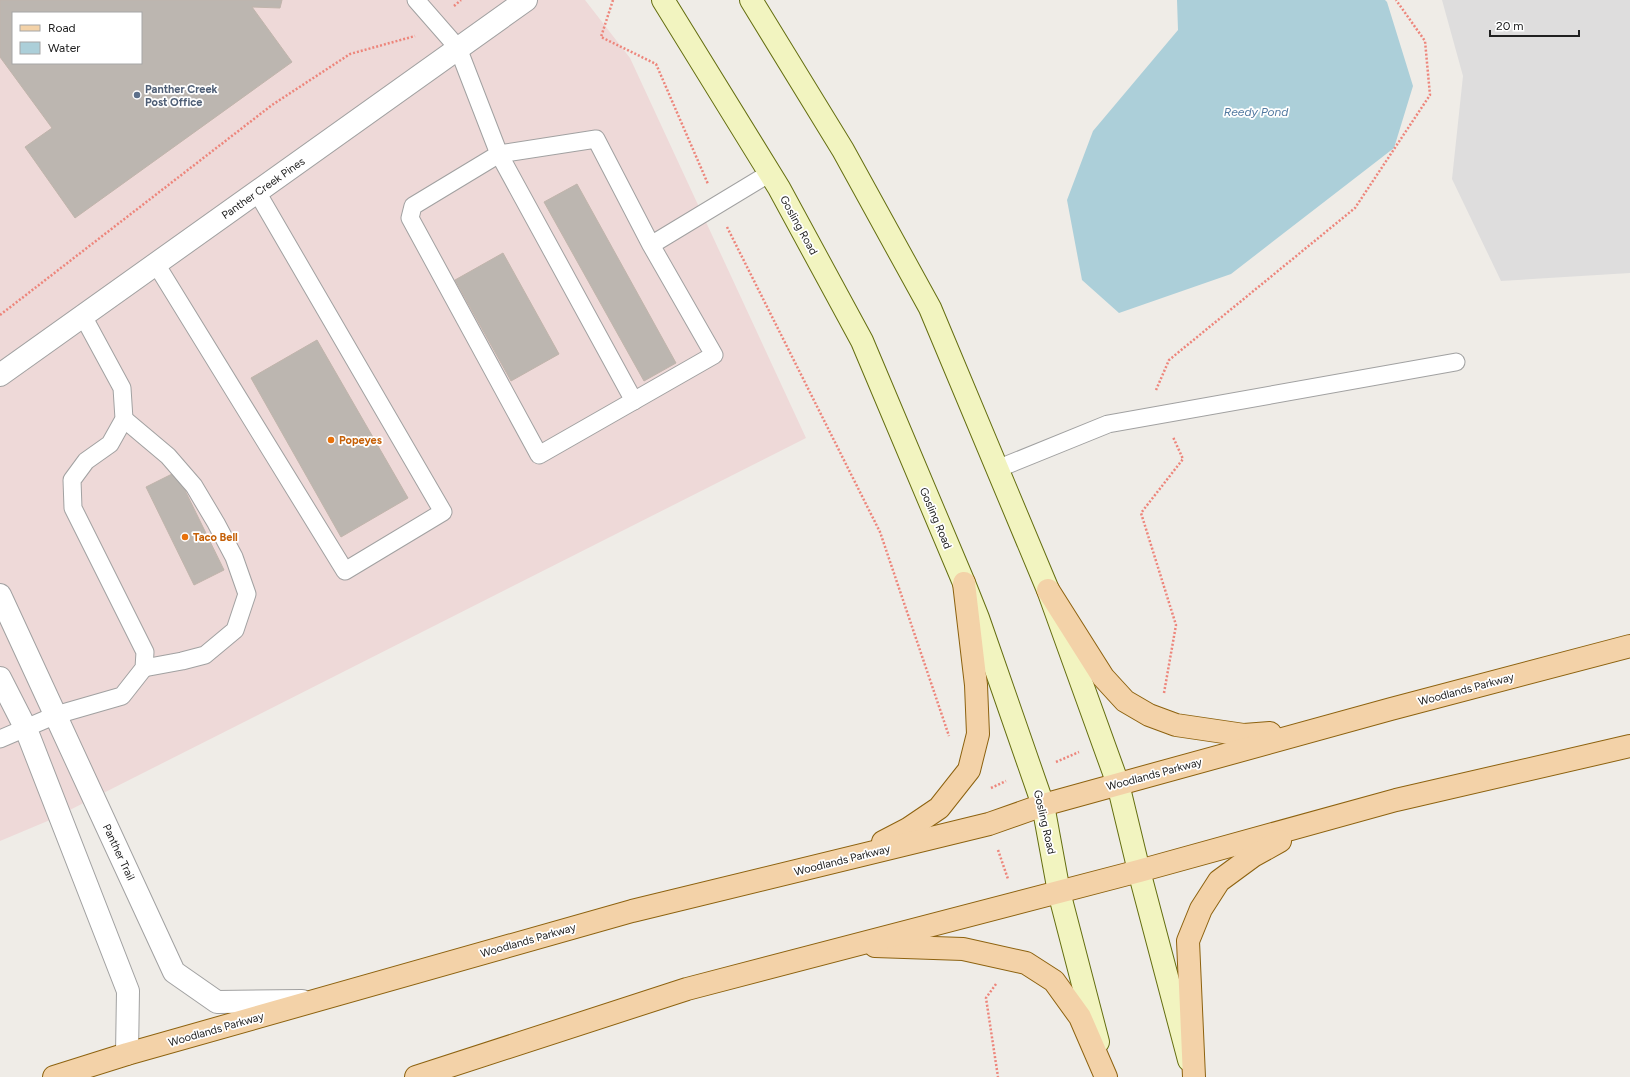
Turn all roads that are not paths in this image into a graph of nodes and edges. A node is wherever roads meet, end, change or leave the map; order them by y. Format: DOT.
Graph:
graph roads {
  1 [pos="416,0"];
  2 [pos="526,0"];
  3 [pos="664,0"];
  4 [pos="751,0"];
  5 [pos="458,48"];
  6 [pos="499,154"];
  7 [pos="770,173"];
  8 [pos="257,192"];
  9 [pos="651,245"];
  10 [pos="156,264"];
  11 [pos="83,316"];
  12 [pos="1456,362"];
  13 [pos="0,375"];
  14 [pos="634,401"];
  15 [pos="124,419"];
  16 [pos="997,469"];
  17 [pos="964,583"];
  18 [pos="1048,590"];
  19 [pos="0,595"];
  20 [pos="1630,646"];
  21 [pos="144,668"];
  22 [pos="0,678"];
  23 [pos="56,715"];
  24 [pos="26,729"];
  25 [pos="1317,730"];
  26 [pos="0,739"];
  27 [pos="1630,746"];
  28 [pos="1118,784"];
  29 [pos="1043,805"];
  30 [pos="1315,823"];
  31 [pos="855,857"];
  32 [pos="1139,870"];
  33 [pos="1059,892"];
  34 [pos="852,945"];
  35 [pos="315,1001"];
  36 [pos="127,1054"];
  37 [pos="54,1077"];
  38 [pos="416,1077"];
  39 [pos="1106,1077"];
  40 [pos="1194,1077"];
  1 -- 5 [label="lane"];
  2 -- 5 [label="street, Panther Creek Pines"];
  3 -- 7 [label="main road, Gosling Road"];
  4 -- 16 [label="main road"];
  5 -- 6 [label="lane"];
  5 -- 8 [label="street, Panther Creek Pines"];
  6 -- 9 [label="lane"];
  6 -- 14 [label="lane"];
  6 -- 14 [label="lane"];
  7 -- 9 [label="lane"];
  7 -- 17 [label="main road, Gosling Road"];
  8 -- 10 [label="street, Panther Creek Pines"];
  8 -- 10 [label="lane"];
  9 -- 14 [label="lane"];
  10 -- 11 [label="street, Panther Creek Pines"];
  11 -- 13 [label="street, Panther Creek Pines"];
  11 -- 15 [label="lane"];
  12 -- 16 [label="lane"];
  15 -- 21 [label="lane"];
  15 -- 21 [label="lane"];
  16 -- 18 [label="main road"];
  17 -- 29 [label="main road, Gosling Road"];
  17 -- 31 [label="main road"];
  18 -- 25 [label="main road"];
  18 -- 28 [label="main road"];
  19 -- 23 [label="street, Panther Trail"];
  20 -- 25 [label="main road, Woodlands Parkway"];
  21 -- 23 [label="lane"];
  22 -- 24 [label="street"];
  23 -- 24 [label="lane"];
  23 -- 35 [label="street, Panther Trail"];
  24 -- 26 [label="lane"];
  24 -- 36 [label="street"];
  25 -- 28 [label="main road, Woodlands Parkway"];
  27 -- 30 [label="main road"];
  28 -- 29 [label="main road, Woodlands Parkway"];
  28 -- 32 [label="main road"];
  29 -- 31 [label="main road, Woodlands Parkway"];
  29 -- 33 [label="main road, Gosling Road"];
  30 -- 32 [label="main road"];
  30 -- 40 [label="main road"];
  31 -- 35 [label="main road, Woodlands Parkway"];
  32 -- 33 [label="main road"];
  32 -- 40 [label="main road"];
  33 -- 34 [label="main road"];
  33 -- 39 [label="main road, Gosling Road"];
  34 -- 38 [label="main road"];
  34 -- 39 [label="main road"];
  35 -- 36 [label="main road, Woodlands Parkway"];
  36 -- 37 [label="main road, Woodlands Parkway"];
}
